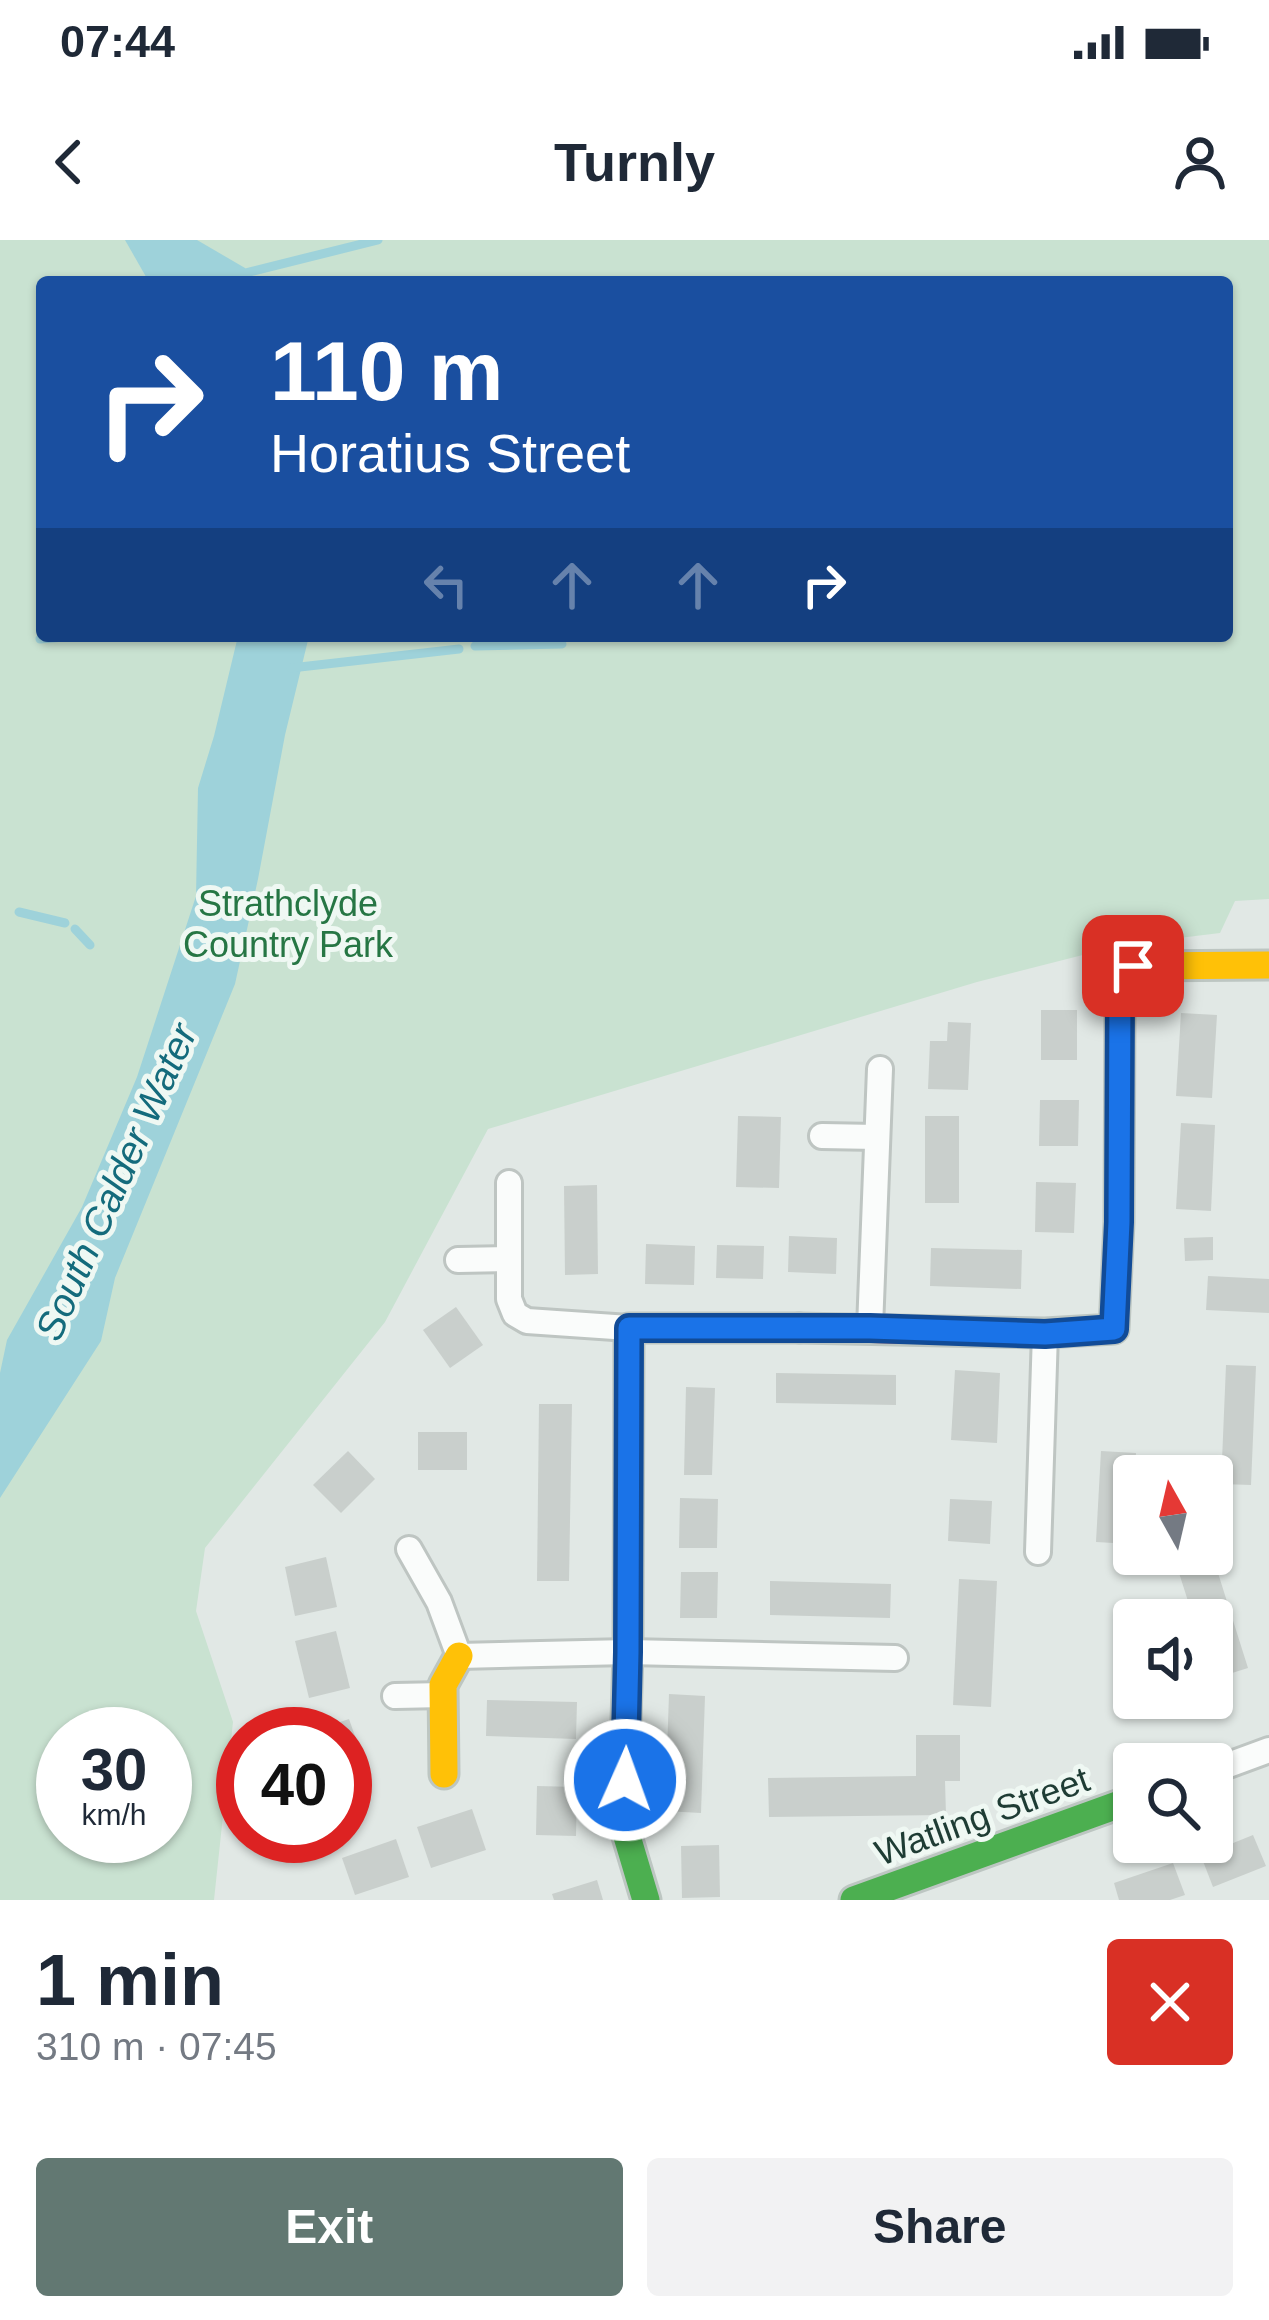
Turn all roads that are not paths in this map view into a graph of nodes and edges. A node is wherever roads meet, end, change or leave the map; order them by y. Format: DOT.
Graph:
graph roads {
  1 [pos="1269,965"];
  2 [pos="880,1069"];
  3 [pos="822,1136"];
  4 [pos="877,1137"];
  5 [pos="509,1183"];
  6 [pos="509,1259"];
  7 [pos="458,1260"];
  8 [pos="629,1328"];
  9 [pos="870,1328"];
  10 [pos="1045,1334"];
  11 [pos="409,1549"];
  12 [pos="1038,1552"];
  13 [pos="628,1652"];
  14 [pos="459,1656"];
  15 [pos="895,1658"];
  16 [pos="444,1695"];
  17 [pos="395,1696"];
  18 [pos="1269,1750"];
  19 [pos="1233,1763"];
  20 [pos="444,1774"];
  21 [pos="1113,1807"];
  22 [pos="646,1900"];
  23 [pos="854,1900"];
  1 -- 10 [label="street"];
  2 -- 4 [label="street"];
  3 -- 4 [label="street"];
  4 -- 9 [label="street"];
  5 -- 6 [label="street"];
  6 -- 7 [label="street"];
  6 -- 8 [label="street"];
  8 -- 9 [label="street"];
  8 -- 13 [label="street"];
  9 -- 10 [label="street"];
  10 -- 12 [label="street"];
  11 -- 14 [label="street"];
  13 -- 14 [label="street"];
  13 -- 15 [label="street"];
  13 -- 22 [label="street"];
  14 -- 16 [label="street"];
  16 -- 17 [label="street"];
  16 -- 20 [label="street"];
  18 -- 19 [label="street"];
  21 -- 23 [label="street, Watling Street"];
}
